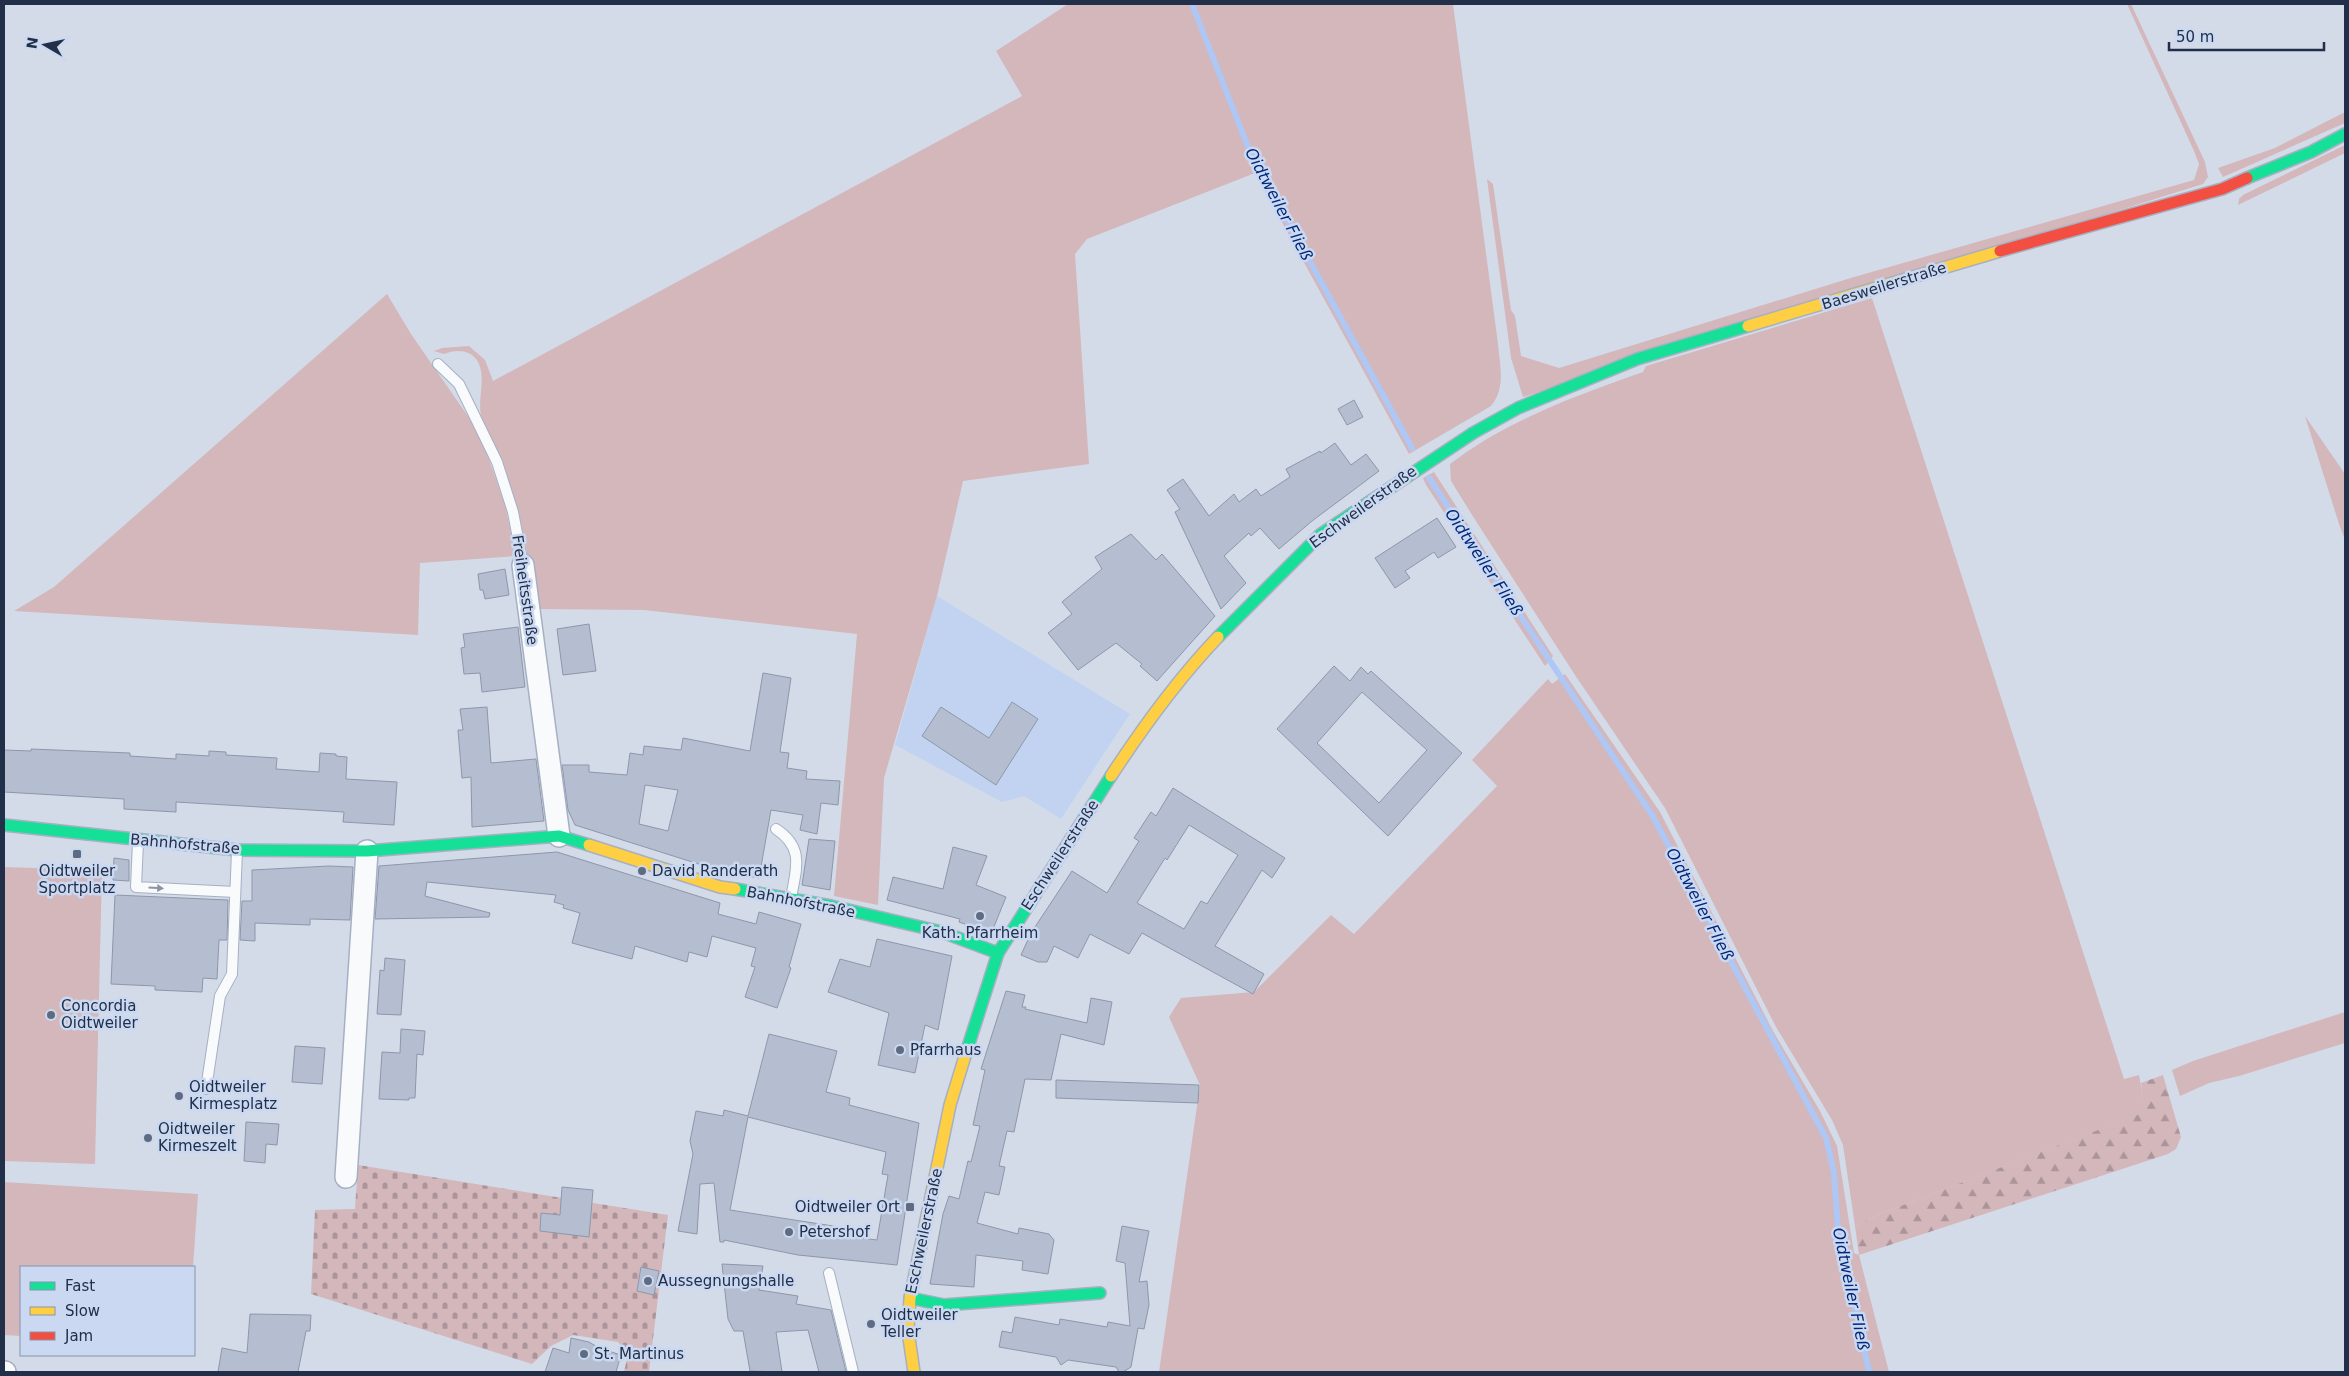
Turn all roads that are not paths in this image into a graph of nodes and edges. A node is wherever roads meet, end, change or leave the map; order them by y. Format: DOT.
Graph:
graph roads {
  1 [pos="2345,134"];
  2 [pos="438,364"];
  3 [pos="1431,459"];
  4 [pos="523,566"];
  5 [pos="4,825"];
  6 [pos="776,829"];
  7 [pos="559,836"];
  8 [pos="138,841"];
  9 [pos="237,850"];
  10 [pos="367,851"];
  11 [pos="235,892"];
  12 [pos="791,899"];
  13 [pos="998,953"];
  14 [pos="206,1089"];
  15 [pos="346,1177"];
  16 [pos="829,1273"];
  17 [pos="1100,1293"];
  18 [pos="910,1298"];
  19 [pos="853,1372"];
  20 [pos="914,1372"];
  1 -- 3 [label="street, Baesweilerstraße"];
  2 -- 4 [label="lane, Freiheitsstraße"];
  3 -- 13 [label="street, Eschweilerstraße"];
  4 -- 7 [label="street, Freiheitsstraße"];
  5 -- 8 [label="street, Bahnhofstraße"];
  6 -- 12 [label="lane"];
  7 -- 10 [label="street, Bahnhofstraße"];
  7 -- 12 [label="street, Bahnhofstraße"];
  8 -- 9 [label="street, Bahnhofstraße"];
  8 -- 11 [label="lane, one-way"];
  9 -- 10 [label="street, Bahnhofstraße"];
  9 -- 11 [label="lane"];
  10 -- 15 [label="street"];
  11 -- 14 [label="lane"];
  12 -- 13 [label="street, Bahnhofstraße"];
  13 -- 18 [label="street, Eschweilerstraße"];
  16 -- 19 [label="lane"];
  17 -- 18 [label="street"];
  18 -- 20 [label="street, Eschweilerstraße"];
}
